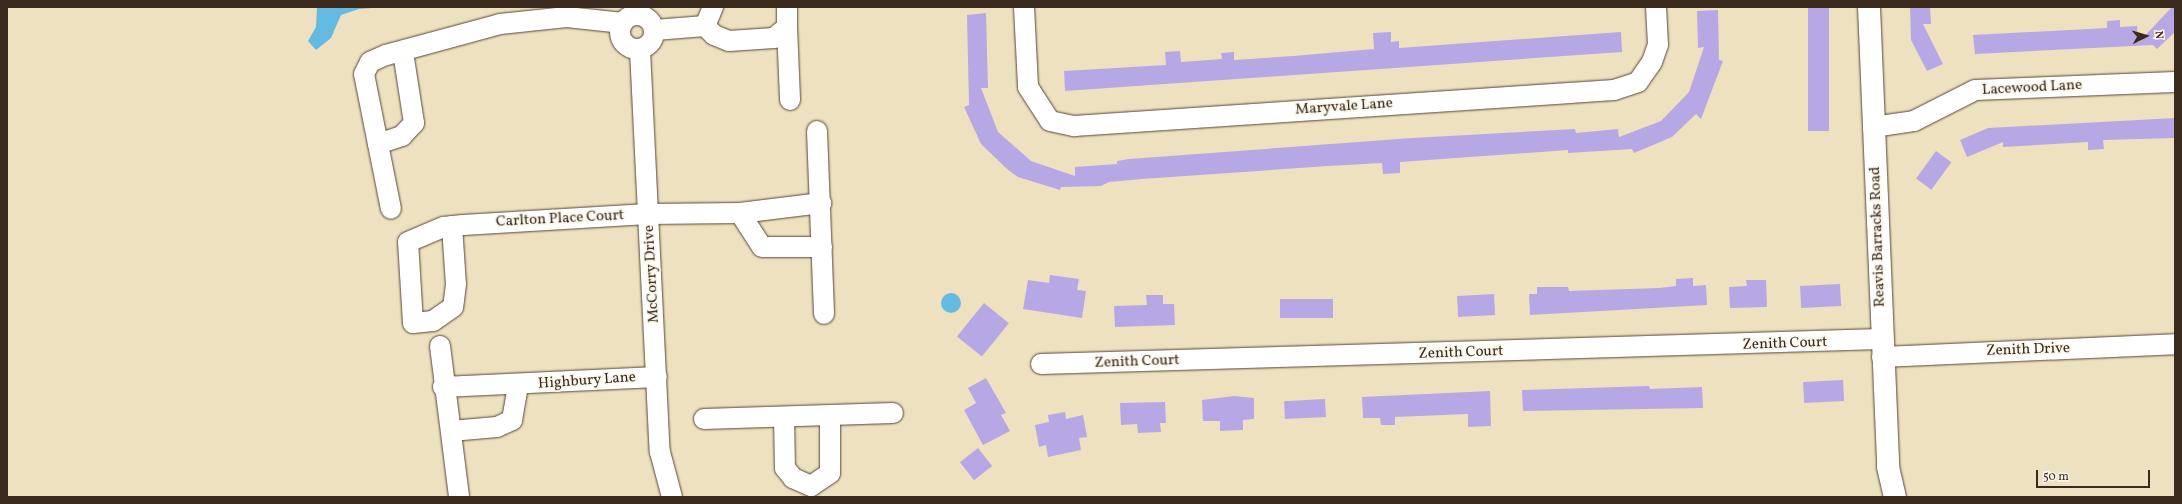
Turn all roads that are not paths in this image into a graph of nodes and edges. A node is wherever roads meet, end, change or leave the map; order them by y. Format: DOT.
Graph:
graph roads {
  1 [pos="713,7"];
  2 [pos="787,7"];
  3 [pos="1024,7"];
  4 [pos="1656,7"];
  5 [pos="1869,7"];
  6 [pos="623,23"];
  7 [pos="705,26"];
  8 [pos="787,27"];
  9 [pos="655,30"];
  10 [pos="640,50"];
  11 [pos="402,52"];
  12 [pos="2175,82"];
  13 [pos="790,100"];
  14 [pos="1873,127"];
  15 [pos="817,131"];
  16 [pos="378,144"];
  17 [pos="821,203"];
  18 [pos="391,209"];
  19 [pos="740,213"];
  20 [pos="648,214"];
  21 [pos="452,226"];
  22 [pos="822,247"];
  23 [pos="824,314"];
  24 [pos="2175,344"];
  25 [pos="440,346"];
  26 [pos="1882,348"];
  27 [pos="1041,364"];
  28 [pos="657,377"];
  29 [pos="518,385"];
  30 [pos="443,387"];
  31 [pos="893,413"];
  32 [pos="830,416"];
  33 [pos="784,417"];
  34 [pos="704,419"];
  35 [pos="452,430"];
  36 [pos="1888,467"];
  37 [pos="812,492"];
  38 [pos="458,497"];
  39 [pos="672,497"];
  40 [pos="1882,497"];
  41 [pos="1895,497"];
  1 -- 7 [label="street"];
  2 -- 8 [label="street"];
  3 -- 4 [label="street, Maryvale Lane"];
  5 -- 14 [label="main road, Reavis Barracks Road"];
  6 -- 9 [label="street"];
  6 -- 10 [label="street"];
  6 -- 11 [label="street"];
  7 -- 8 [label="street"];
  7 -- 9 [label="street"];
  8 -- 13 [label="street"];
  9 -- 10 [label="street"];
  10 -- 20 [label="street, McCorry Drive"];
  11 -- 16 [label="street"];
  11 -- 16 [label="street"];
  12 -- 14 [label="street, Lacewood Lane"];
  14 -- 26 [label="main road, Reavis Barracks Road"];
  15 -- 17 [label="street"];
  16 -- 18 [label="street"];
  17 -- 19 [label="street, Carlton Place Court"];
  17 -- 22 [label="street"];
  19 -- 20 [label="street, Carlton Place Court"];
  19 -- 22 [label="street"];
  20 -- 21 [label="street, Carlton Place Court"];
  20 -- 28 [label="street, McCorry Drive"];
  21 -- 21 [label="street, Carlton Place Court"];
  22 -- 23 [label="street"];
  24 -- 26 [label="street, Zenith Drive"];
  25 -- 30 [label="street"];
  26 -- 27 [label="street, Zenith Court"];
  26 -- 36 [label="main road, Reavis Barracks Road"];
  28 -- 29 [label="street, Highbury Lane"];
  28 -- 39 [label="street, McCorry Drive"];
  29 -- 30 [label="street, Highbury Lane"];
  29 -- 35 [label="street, Highbury Lane"];
  30 -- 35 [label="street"];
  31 -- 32 [label="street"];
  32 -- 33 [label="street"];
  32 -- 37 [label="street"];
  33 -- 34 [label="street"];
  33 -- 37 [label="street"];
  35 -- 38 [label="street"];
  36 -- 40 [label="main road, Reavis Barracks Road"];
  36 -- 41 [label="main road, Reavis Barracks Road"];
}
